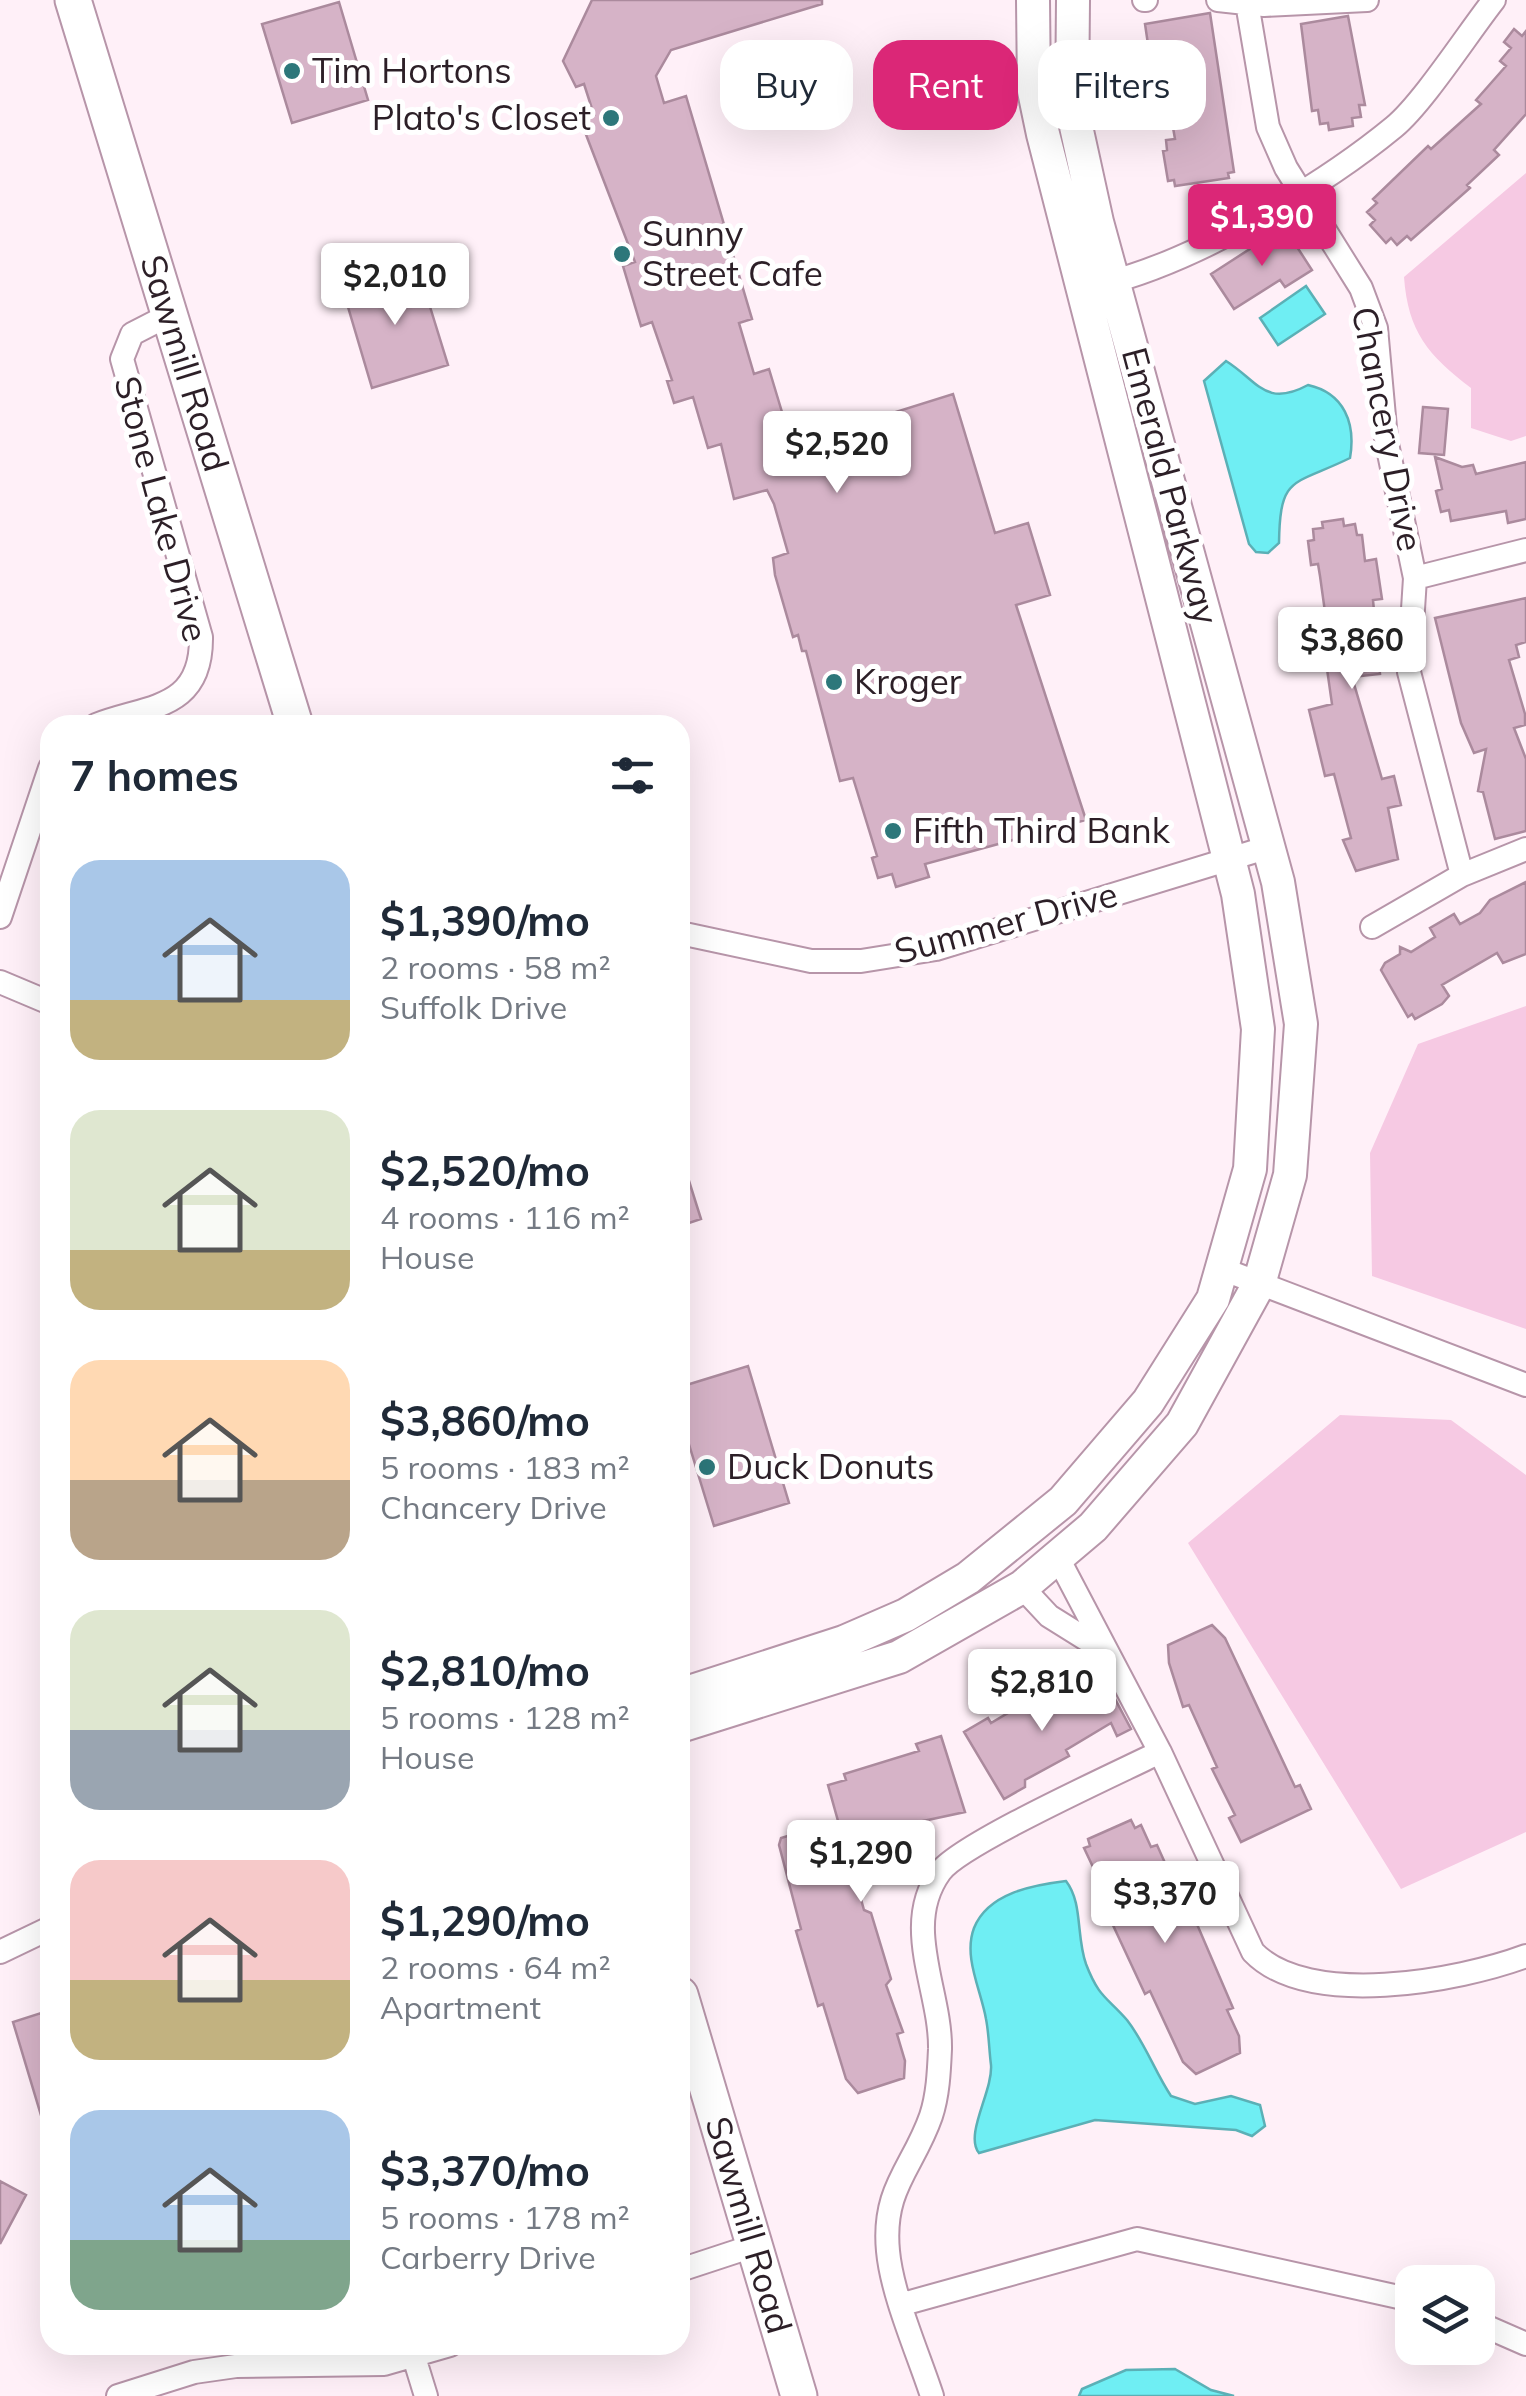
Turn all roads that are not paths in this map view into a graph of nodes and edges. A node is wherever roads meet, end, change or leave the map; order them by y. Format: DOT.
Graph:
graph roads {
  1 [pos="73,0"];
  2 [pos="1033,0"];
  3 [pos="1072,0"];
  4 [pos="1218,0"];
  5 [pos="1367,0"];
  6 [pos="1494,0"];
  7 [pos="1247,3"];
  8 [pos="1302,189"];
  9 [pos="1114,282"];
  10 [pos="1080,290"];
  11 [pos="171,314"];
  12 [pos="1526,550"];
  13 [pos="1416,578"];
  14 [pos="130,715"];
  15 [pos="292,715"];
  16 [pos="40,798"];
  17 [pos="1268,848"];
  18 [pos="1526,849"];
  19 [pos="1229,858"];
  20 [pos="1462,875"];
  21 [pos="0,916"];
  22 [pos="1372,926"];
  23 [pos="690,935"];
  24 [pos="0,982"];
  25 [pos="40,998"];
  26 [pos="1222,1269"];
  27 [pos="1259,1284"];
  28 [pos="1526,1385"];
  29 [pos="1058,1558"];
  30 [pos="1022,1587"];
  31 [pos="1104,1651"];
  32 [pos="690,1691"];
  33 [pos="690,1723"];
  34 [pos="1160,1752"];
  35 [pos="40,1933"];
  36 [pos="0,1952"];
  37 [pos="1526,1956"];
  38 [pos="690,2029"];
  39 [pos="754,2246"];
  40 [pos="690,2267"];
  41 [pos="1395,2296"];
  42 [pos="903,2304"];
  43 [pos="1495,2330"];
  44 [pos="1526,2344"];
  45 [pos="417,2355"];
  46 [pos="414,2356"];
  47 [pos="118,2396"];
  48 [pos="426,2396"];
  49 [pos="799,2396"];
  50 [pos="932,2396"];
  1 -- 11 [label="main road, Sawmill Road"];
  2 -- 10 [label="main road, Emerald Parkway"];
  3 -- 9 [label="main road, Emerald Parkway"];
  4 -- 7 [label="street"];
  5 -- 7 [label="street"];
  6 -- 8 [label="street"];
  7 -- 8 [label="street, Chancery Drive"];
  8 -- 9 [label="street"];
  8 -- 13 [label="street, Chancery Drive"];
  9 -- 10 [label="street"];
  9 -- 17 [label="main road, Emerald Parkway"];
  10 -- 19 [label="main road, Emerald Parkway"];
  11 -- 14 [label="street, Stone Lake Drive"];
  11 -- 15 [label="main road, Sawmill Road"];
  12 -- 13 [label="street"];
  13 -- 20 [label="street, Chancery Drive"];
  16 -- 21 [label="street"];
  17 -- 19 [label="street, Summer Drive"];
  17 -- 27 [label="main road, Emerald Parkway"];
  18 -- 20 [label="street"];
  19 -- 23 [label="street, Summer Drive"];
  19 -- 26 [label="main road, Emerald Parkway"];
  20 -- 22 [label="street"];
  24 -- 25 [label="street"];
  26 -- 27 [label="street"];
  26 -- 32 [label="main road, Emerald Parkway"];
  27 -- 28 [label="street"];
  27 -- 29 [label="main road, Emerald Parkway"];
  29 -- 30 [label="main road, Emerald Parkway"];
  29 -- 31 [label="street"];
  30 -- 31 [label="street"];
  30 -- 33 [label="main road, Emerald Parkway"];
  31 -- 34 [label="street"];
  34 -- 37 [label="street"];
  34 -- 42 [label="street"];
  35 -- 36 [label="street"];
  38 -- 39 [label="main road, Sawmill Road"];
  39 -- 40 [label="street"];
  39 -- 49 [label="main road, Sawmill Road"];
  41 -- 42 [label="street"];
  42 -- 50 [label="street"];
  43 -- 44 [label="street"];
  45 -- 46 [label="street"];
  46 -- 47 [label="street"];
  46 -- 48 [label="street"];
}
